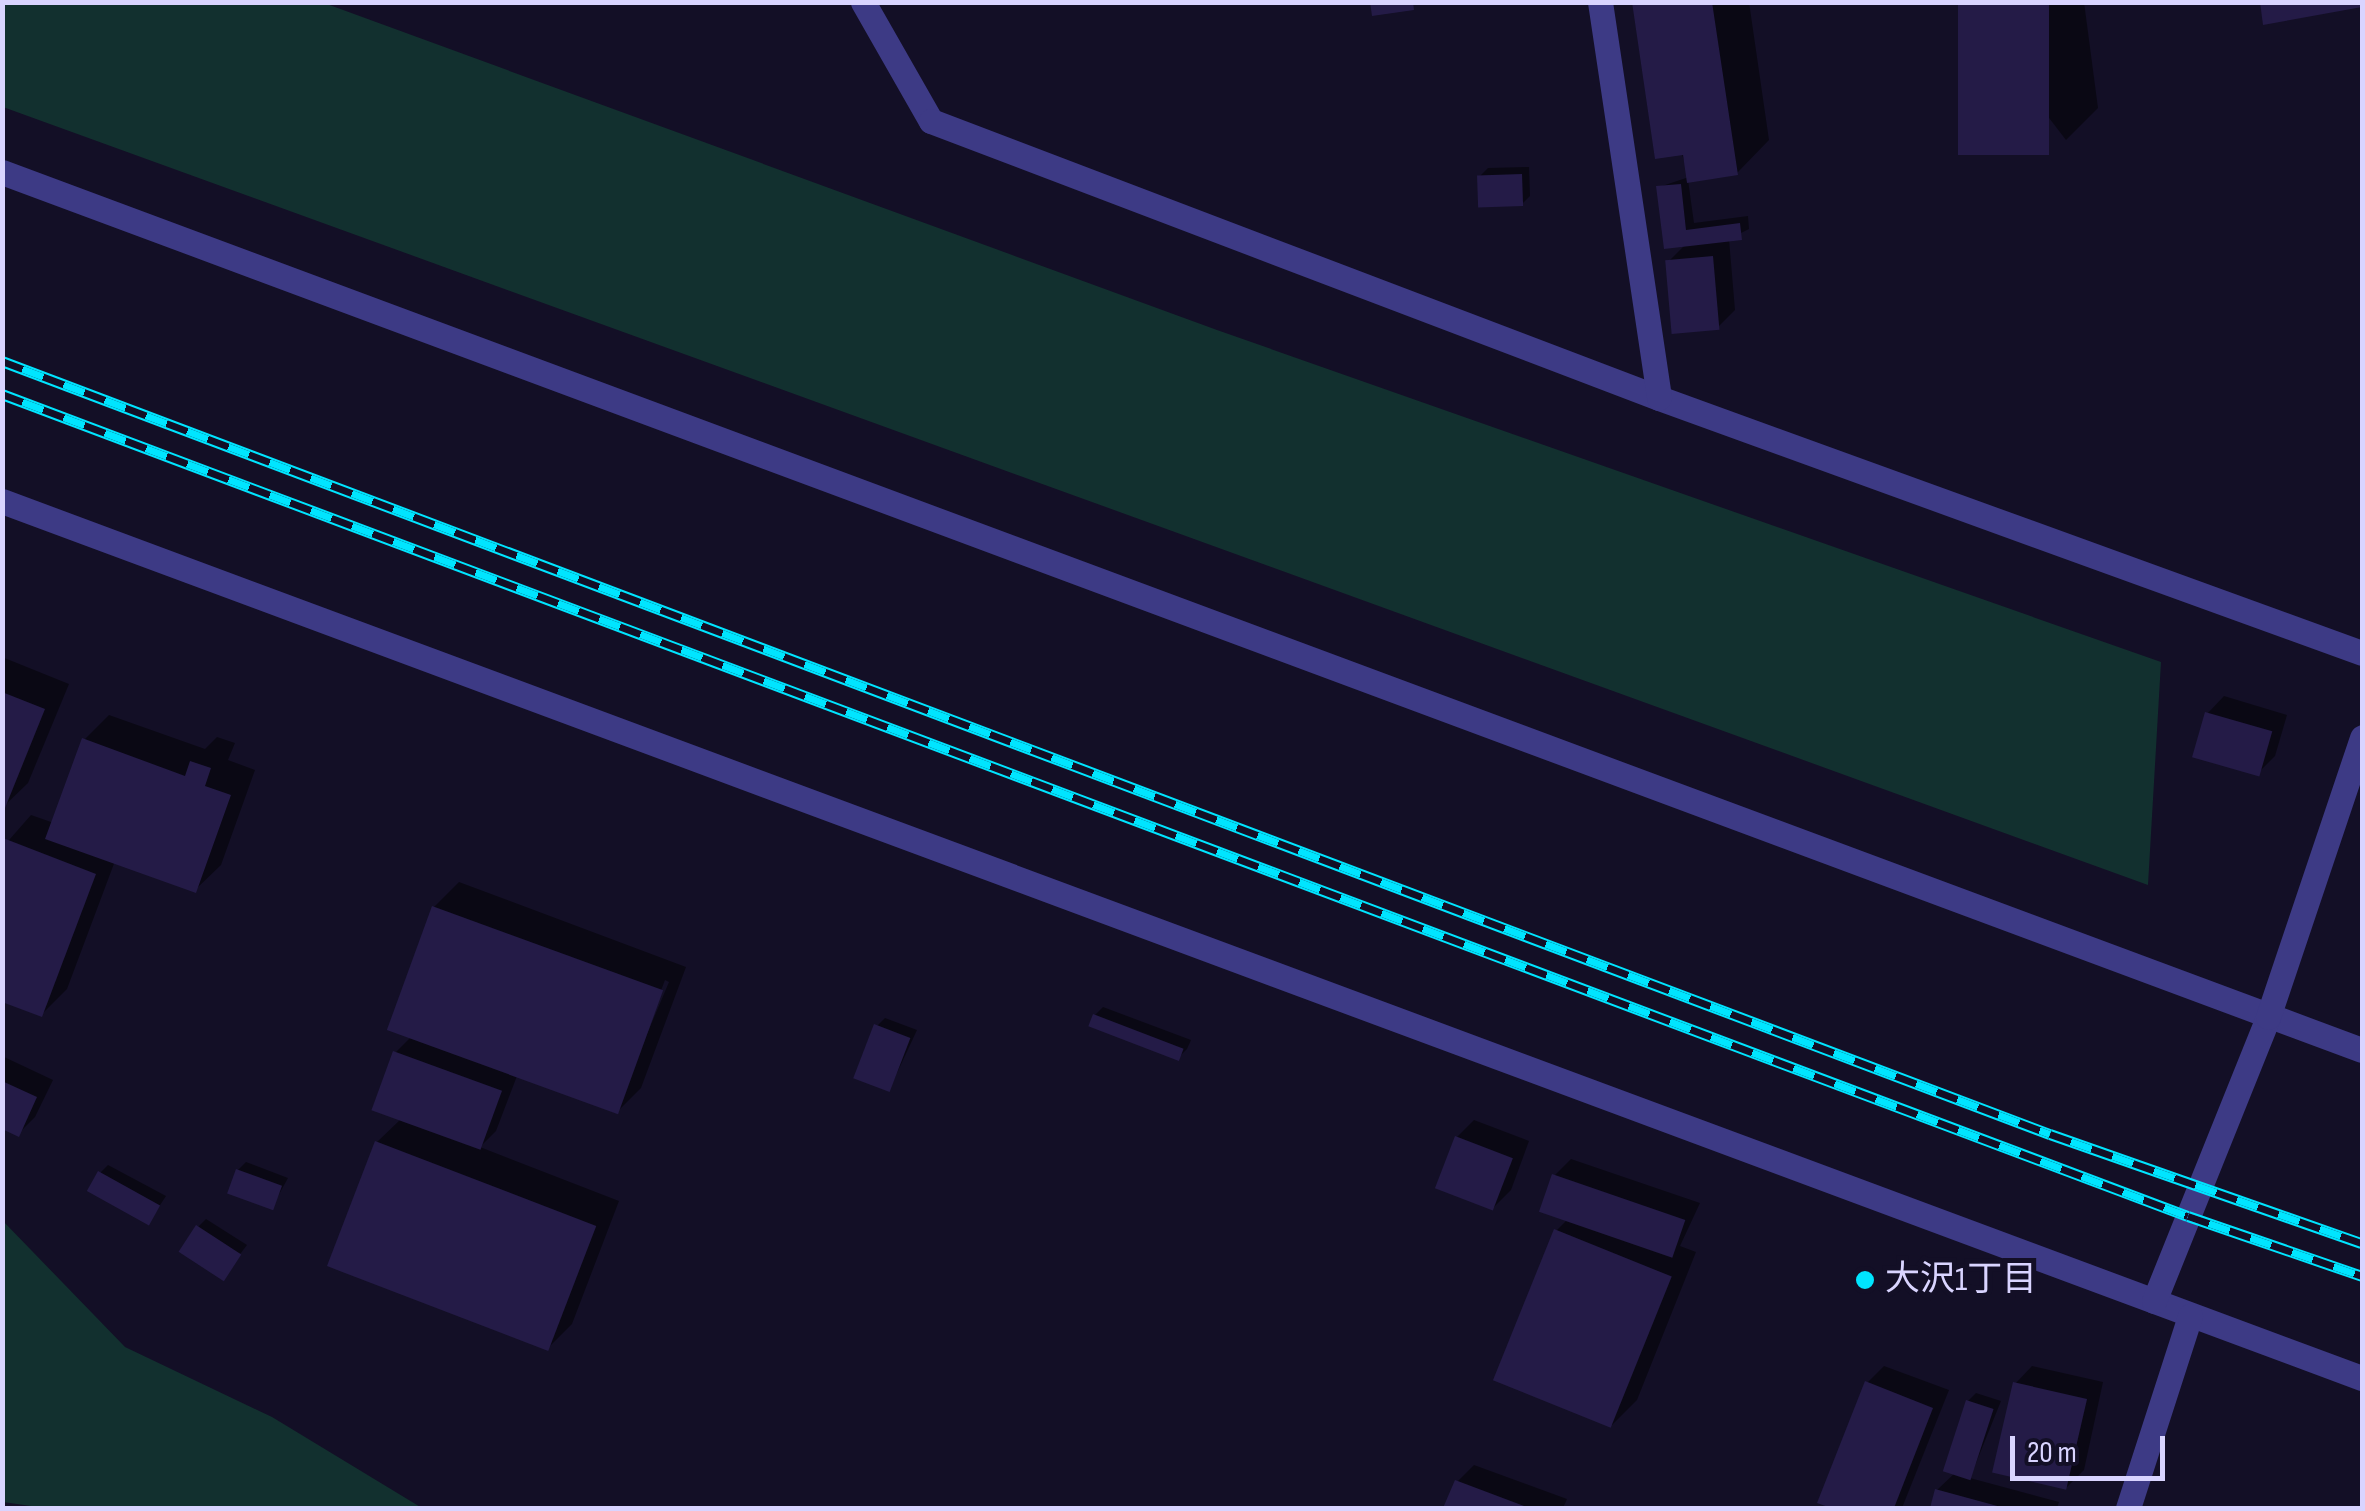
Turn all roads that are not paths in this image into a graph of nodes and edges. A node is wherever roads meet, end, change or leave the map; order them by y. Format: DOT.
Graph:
graph roads {
  1 [pos="863,2"];
  2 [pos="1600,2"];
  3 [pos="2,172"];
  4 [pos="1659,398"];
  5 [pos="2,501"];
  6 [pos="2362,653"];
  7 [pos="2362,737"];
  8 [pos="2268,1017"];
  9 [pos="2362,1050"];
  10 [pos="2154,1302"];
  11 [pos="2190,1316"];
  12 [pos="2362,1378"];
  13 [pos="2128,1508"];
  1 -- 4 [label="street"];
  2 -- 4 [label="street"];
  3 -- 8 [label="street"];
  4 -- 6 [label="street"];
  5 -- 10 [label="street"];
  7 -- 8 [label="street"];
  8 -- 9 [label="street"];
  8 -- 10 [label="street"];
  10 -- 11 [label="street"];
  11 -- 12 [label="street"];
  11 -- 13 [label="street"];
}
